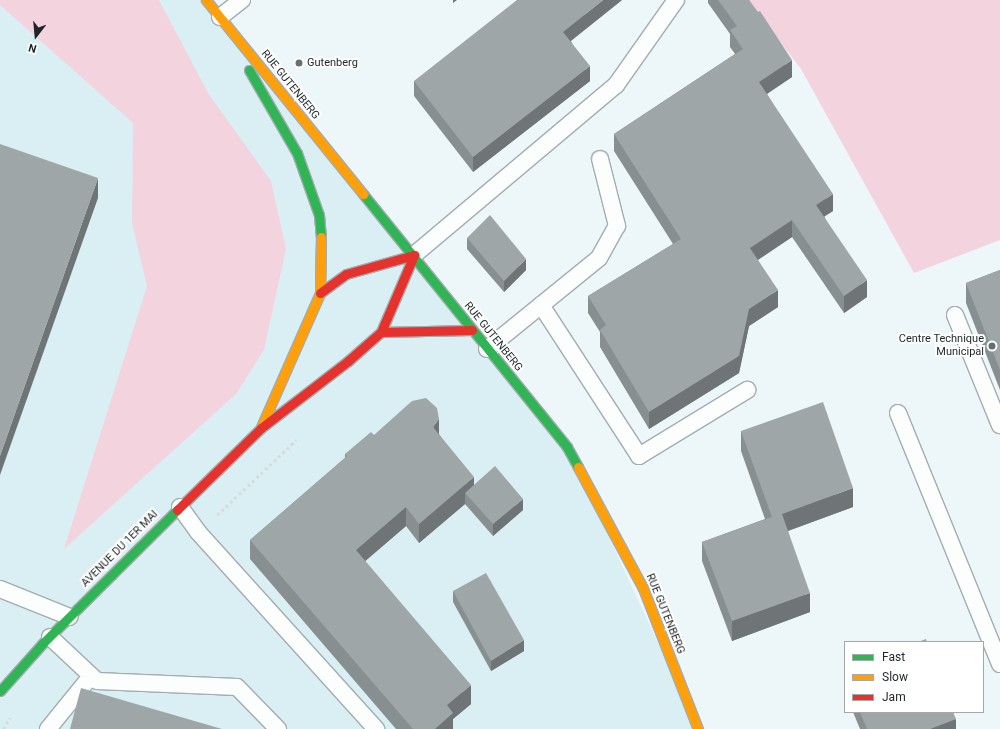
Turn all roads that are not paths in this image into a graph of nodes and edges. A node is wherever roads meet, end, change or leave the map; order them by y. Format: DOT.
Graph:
graph roads {
  1 [pos="206,0"];
  2 [pos="242,0"];
  3 [pos="676,0"];
  4 [pos="220,17"];
  5 [pos="600,159"];
  6 [pos="414,255"];
  7 [pos="320,292"];
  8 [pos="541,305"];
  9 [pos="955,315"];
  10 [pos="472,330"];
  11 [pos="380,332"];
  12 [pos="487,349"];
  13 [pos="747,390"];
  14 [pos="898,413"];
  15 [pos="1000,425"];
  16 [pos="261,428"];
  17 [pos="180,507"];
  18 [pos="0,589"];
  19 [pos="70,616"];
  20 [pos="50,637"];
  21 [pos="1000,664"];
  22 [pos="91,676"];
  23 [pos="0,691"];
  24 [pos="48,729"];
  25 [pos="278,729"];
  26 [pos="376,729"];
  27 [pos="698,729"];
  1 -- 4 [label="street, RUE GUTENBERG"];
  2 -- 4 [label="lane"];
  3 -- 6 [label="lane"];
  4 -- 6 [label="street, RUE GUTENBERG"];
  4 -- 7 [label="street, AVENUE DU 1ER MAI"];
  5 -- 8 [label="lane"];
  6 -- 7 [label="street"];
  6 -- 10 [label="street, RUE GUTENBERG"];
  6 -- 11 [label="street, AVENUE DU 1ER MAI"];
  7 -- 16 [label="street, AVENUE DU 1ER MAI"];
  8 -- 12 [label="lane"];
  8 -- 13 [label="lane"];
  9 -- 15 [label="lane"];
  10 -- 11 [label="street"];
  10 -- 12 [label="street, RUE GUTENBERG"];
  11 -- 16 [label="street, AVENUE DU 1ER MAI"];
  12 -- 27 [label="street, RUE GUTENBERG"];
  14 -- 21 [label="lane"];
  16 -- 17 [label="street, AVENUE DU 1ER MAI"];
  17 -- 19 [label="street, AVENUE DU 1ER MAI"];
  17 -- 26 [label="lane"];
  18 -- 19 [label="lane"];
  19 -- 20 [label="street, AVENUE DU 1ER MAI"];
  20 -- 22 [label="lane"];
  20 -- 23 [label="street, AVENUE DU 1ER MAI"];
  22 -- 24 [label="lane"];
  22 -- 25 [label="lane"];
}
